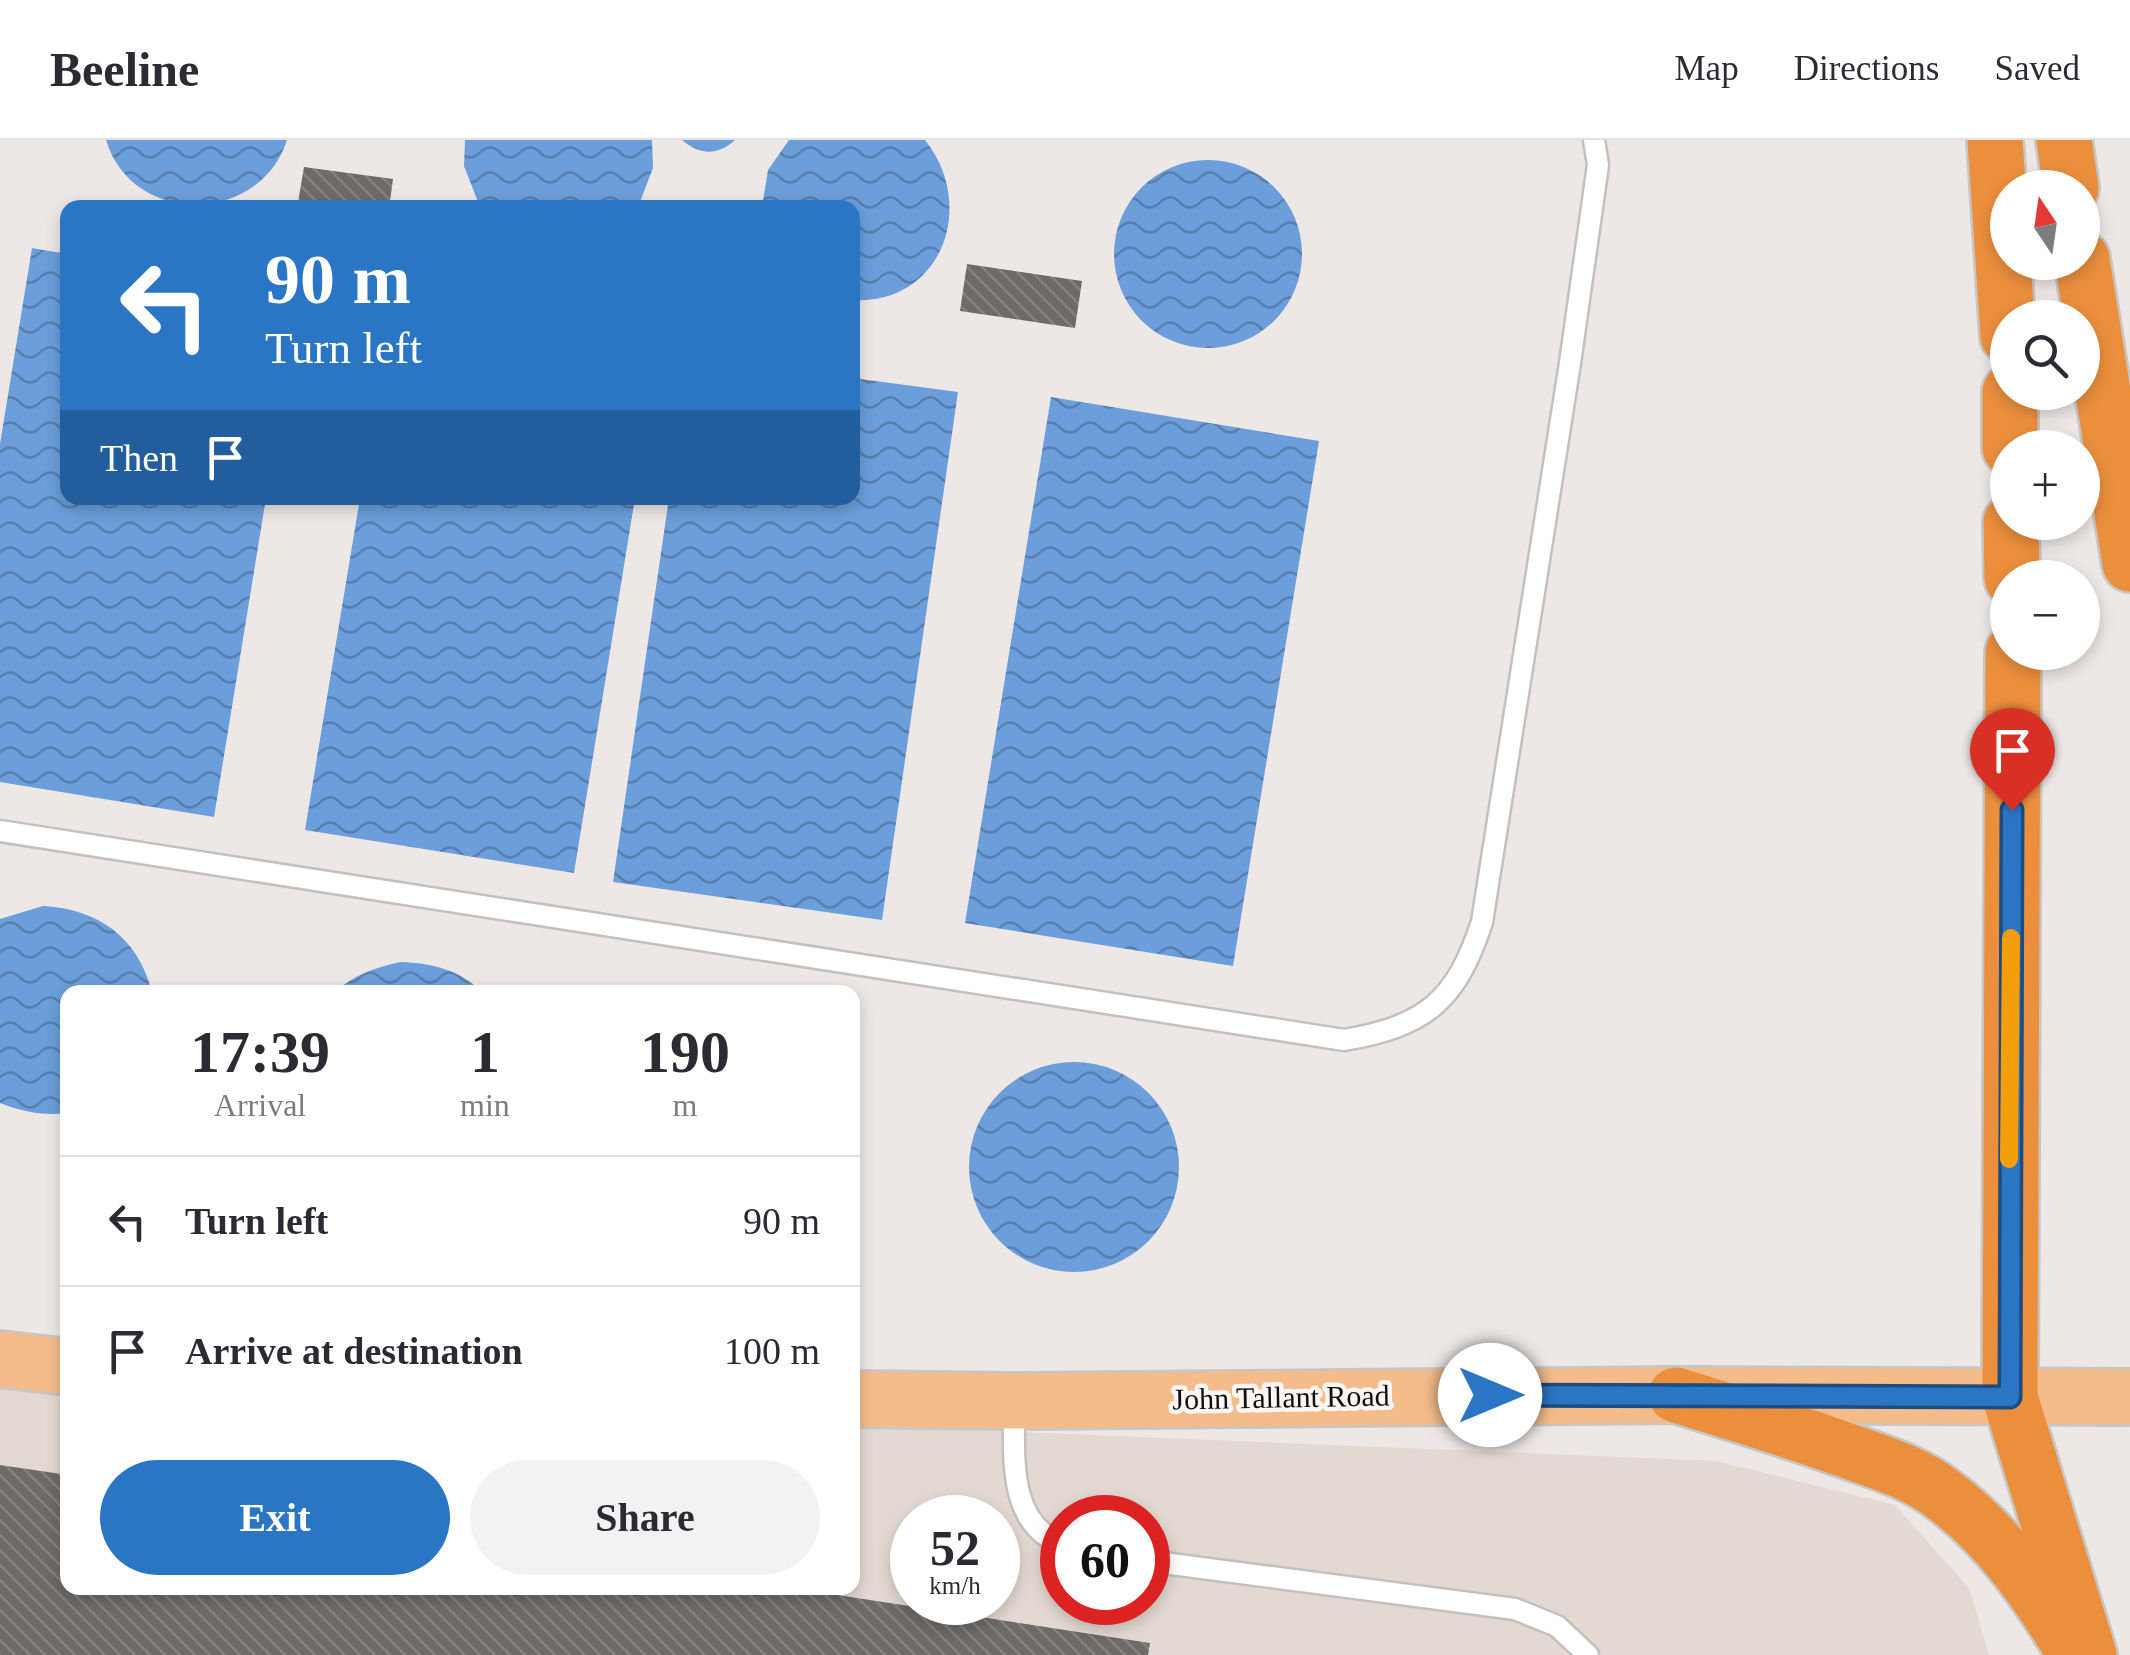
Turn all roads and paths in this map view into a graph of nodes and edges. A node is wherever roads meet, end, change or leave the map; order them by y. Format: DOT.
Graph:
graph roads {
  1 [pos="1594,140"];
  2 [pos="1995,140"];
  3 [pos="2064,140"];
  4 [pos="2068,170"];
  5 [pos="2085,280"];
  6 [pos="2006,300"];
  7 [pos="2130,564"];
  8 [pos="2013,670"];
  9 [pos="0,831"];
  10 [pos="0,1360"];
  11 [pos="60,1366"];
  12 [pos="1676,1395"];
  13 [pos="2010,1397"];
  14 [pos="860,1398"];
  15 [pos="2130,1398"];
  16 [pos="1014,1401"];
  17 [pos="1040,1530"];
  18 [pos="1170,1564"];
  19 [pos="1588,1655"];
  20 [pos="2076,1655"];
  21 [pos="2090,1655"];
  1 -- 9 [label="lane"];
  2 -- 6 [label="highway"];
  3 -- 4 [label="highway"];
  5 -- 7 [label="highway"];
  8 -- 13 [label="highway"];
  10 -- 11 [label="main road"];
  12 -- 13 [label="main road, John Tallant Road"];
  12 -- 16 [label="main road, John Tallant Road"];
  12 -- 20 [label="highway"];
  13 -- 15 [label="main road, John Tallant Road"];
  13 -- 21 [label="highway"];
  14 -- 16 [label="main road, John Tallant Road"];
  16 -- 17 [label="lane"];
  18 -- 19 [label="lane"];
}
